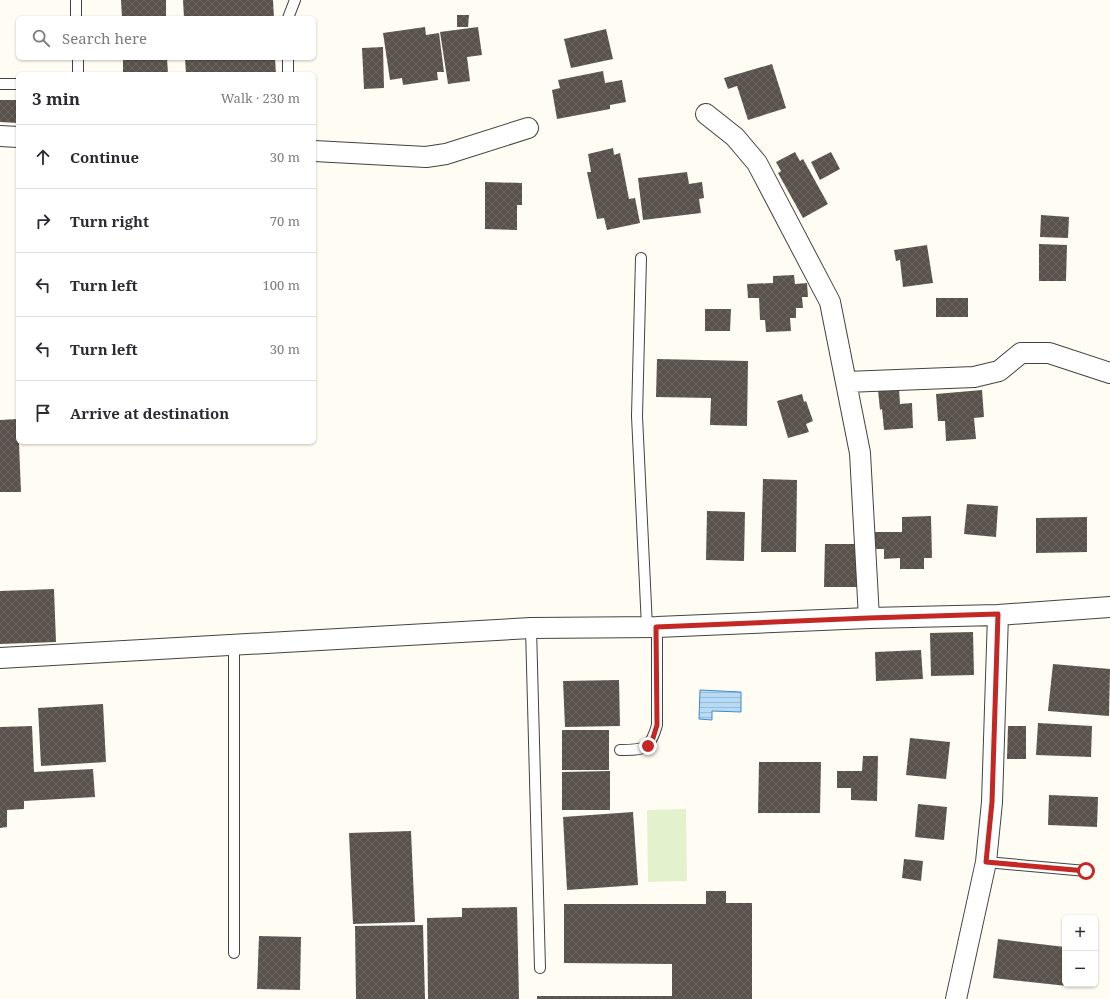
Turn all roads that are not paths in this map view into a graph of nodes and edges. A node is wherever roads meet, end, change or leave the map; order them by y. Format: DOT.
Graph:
graph roads {
  1 [pos="76,0"];
  2 [pos="295,0"];
  3 [pos="76,16"];
  4 [pos="289,16"];
  5 [pos="78,60"];
  6 [pos="288,60"];
  7 [pos="78,72"];
  8 [pos="288,72"];
  9 [pos="0,84"];
  10 [pos="16,84"];
  11 [pos="706,114"];
  12 [pos="528,128"];
  13 [pos="0,136"];
  14 [pos="16,137"];
  15 [pos="316,152"];
  16 [pos="642,258"];
  17 [pos="1110,373"];
  18 [pos="846,382"];
  19 [pos="1110,607"];
  20 [pos="998,614"];
  21 [pos="868,618"];
  22 [pos="652,627"];
  23 [pos="531,628"];
  24 [pos="234,644"];
  25 [pos="0,658"];
  26 [pos="620,750"];
  27 [pos="986,862"];
  28 [pos="1086,871"];
  29 [pos="234,953"];
  30 [pos="540,968"];
  31 [pos="956,999"];
  1 -- 3 [label="lane"];
  2 -- 4 [label="lane"];
  5 -- 7 [label="lane"];
  6 -- 8 [label="lane"];
  9 -- 10 [label="lane"];
  11 -- 18 [label="street"];
  12 -- 15 [label="street"];
  13 -- 14 [label="street"];
  16 -- 22 [label="lane"];
  17 -- 18 [label="street"];
  18 -- 21 [label="street"];
  19 -- 20 [label="street"];
  20 -- 21 [label="street"];
  20 -- 27 [label="street"];
  21 -- 22 [label="street"];
  22 -- 23 [label="street"];
  22 -- 26 [label="lane"];
  23 -- 24 [label="street"];
  23 -- 30 [label="lane"];
  24 -- 25 [label="street"];
  24 -- 29 [label="lane"];
  27 -- 28 [label="lane"];
  27 -- 31 [label="street"];
}
